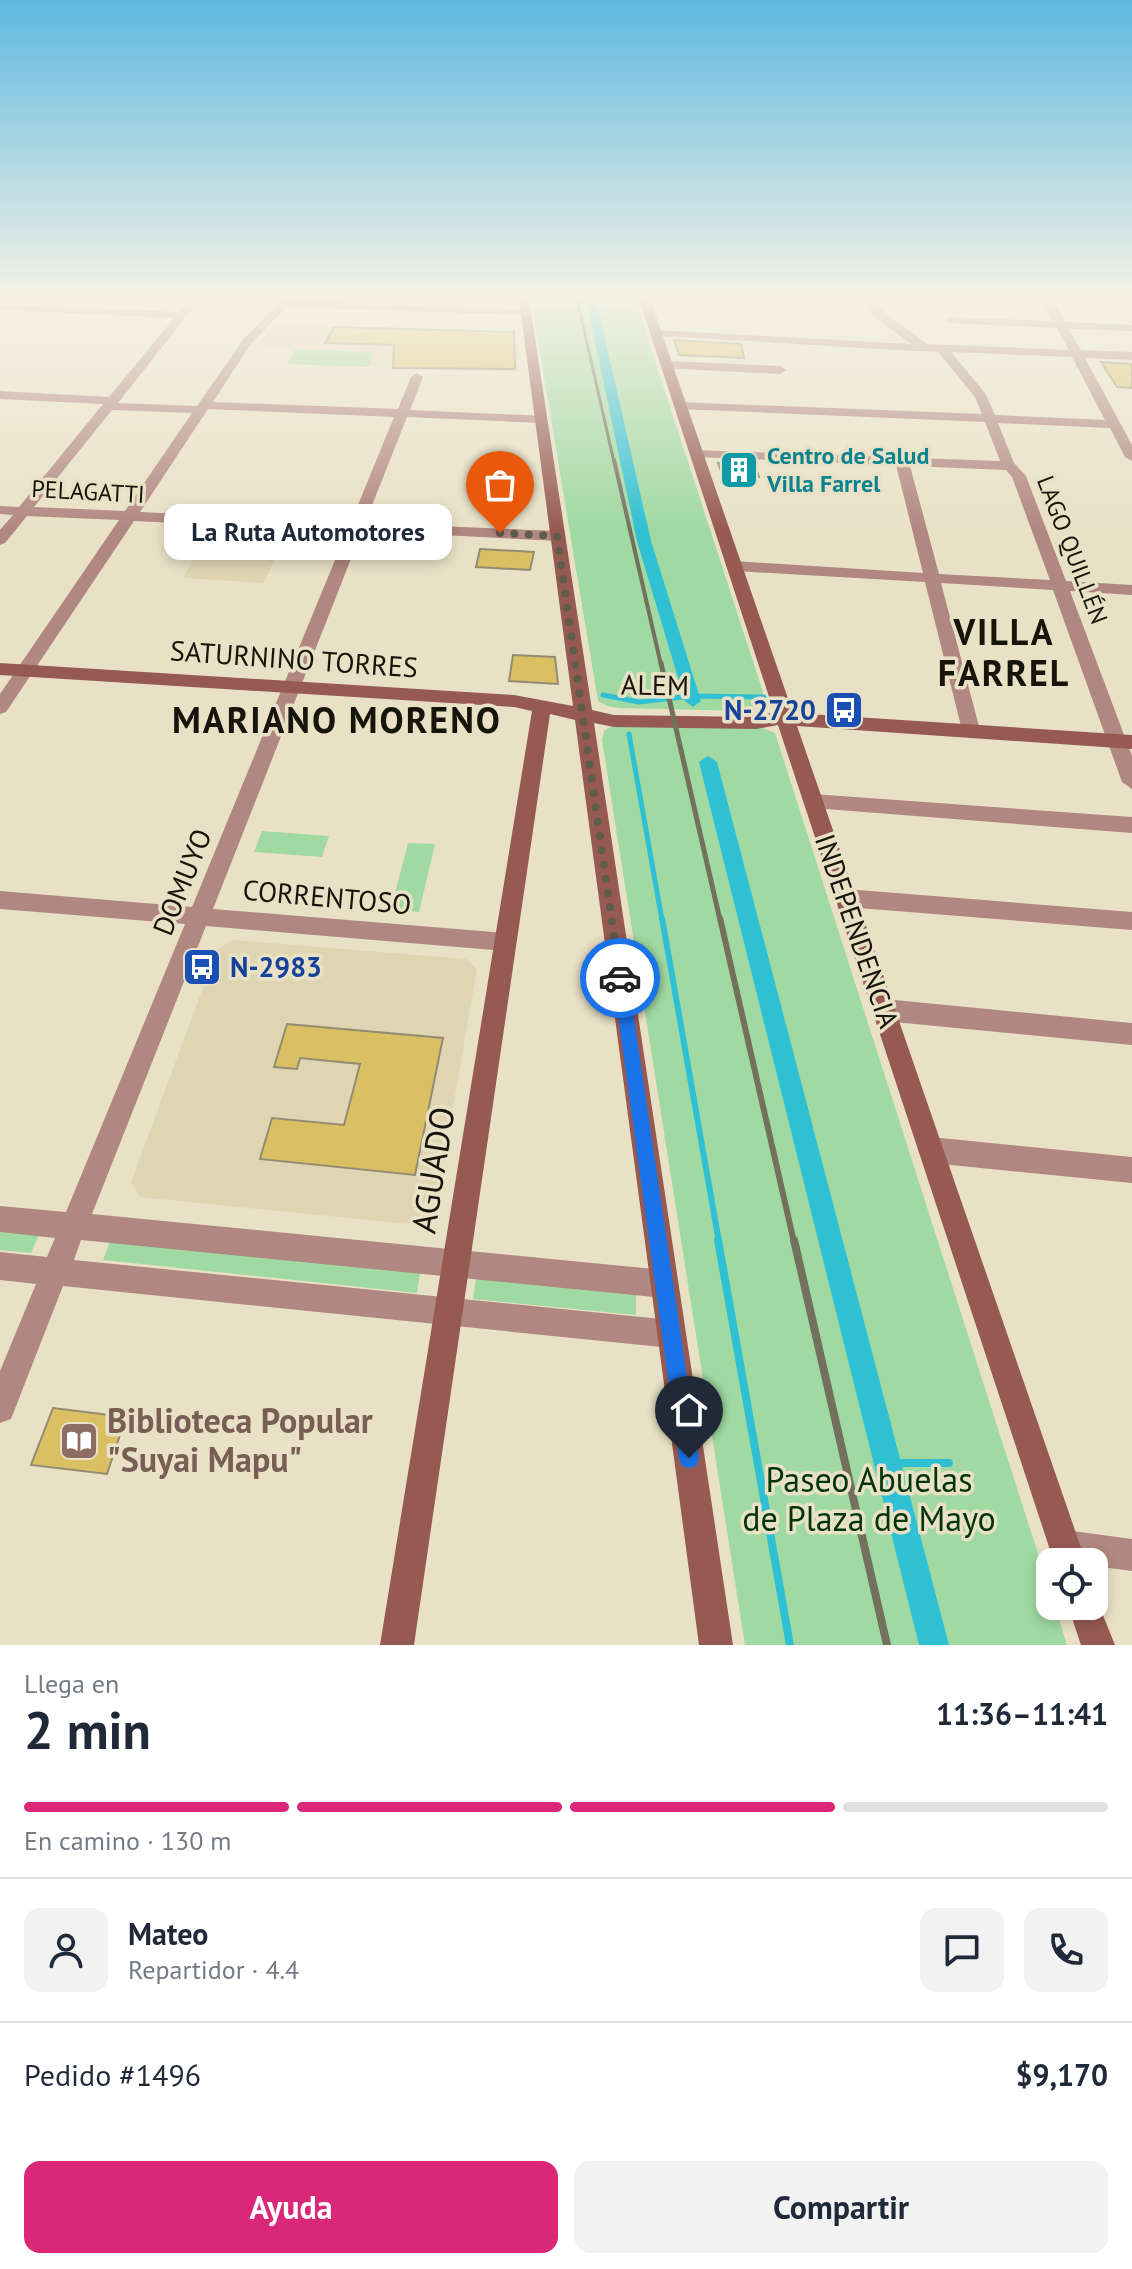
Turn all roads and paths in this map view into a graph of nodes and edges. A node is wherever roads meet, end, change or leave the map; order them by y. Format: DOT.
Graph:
graph roads {
  1 [pos="133,376"];
  2 [pos="225,376"];
  3 [pos="535,376"];
  4 [pos="670,376"];
  5 [pos="964,376"];
  6 [pos="1088,376"];
  7 [pos="417,377"];
  8 [pos="0,395"];
  9 [pos="111,403"];
  10 [pos="680,405"];
  11 [pos="203,408"];
  12 [pos="402,413"];
  13 [pos="1132,417"];
  14 [pos="541,419"];
  15 [pos="991,419"];
  16 [pos="1112,420"];
  17 [pos="696,453"];
  18 [pos="1132,457"];
  19 [pos="902,462"];
  20 [pos="1009,466"];
  21 [pos="0,510"];
  22 [pos="24,511"];
  23 [pos="130,516"];
  24 [pos="356,527"];
  25 [pos="557,536"];
  26 [pos="0,540"];
  27 [pos="734,566"];
  28 [pos="931,576"];
  29 [pos="1060,585"];
  30 [pos="1132,590"];
  31 [pos="0,669"];
  32 [pos="26,670"];
  33 [pos="291,687"];
  34 [pos="542,706"];
  35 [pos="0,708"];
  36 [pos="583,714"];
  37 [pos="780,717"];
  38 [pos="971,730"];
  39 [pos="1124,741"];
  40 [pos="1132,782"];
  41 [pos="813,801"];
  42 [pos="1132,825"];
  43 [pos="846,898"];
  44 [pos="0,900"];
  45 [pos="198,917"];
  46 [pos="1132,921"];
  47 [pos="505,942"];
  48 [pos="884,1010"];
  49 [pos="1132,1034"];
  50 [pos="931,1150"];
  51 [pos="1132,1170"];
  52 [pos="0,1219"];
  53 [pos="74,1226"];
  54 [pos="456,1263"];
  55 [pos="0,1266"];
  56 [pos="55,1272"];
  57 [pos="664,1284"];
  58 [pos="448,1311"];
  59 [pos="671,1334"];
  60 [pos="0,1408"];
  61 [pos="1065,1548"];
  62 [pos="1108,1555"];
  63 [pos="1132,1555"];
  64 [pos="1090,1620"];
  65 [pos="397,1645"];
  66 [pos="716,1645"];
  67 [pos="1098,1645"];
  1 -- 9 [label="street"];
  2 -- 11 [label="street"];
  3 -- 14 [label="street"];
  4 -- 10 [label="street, INDEPENDENCIA"];
  5 -- 15 [label="street, LAGO QUILLÉN"];
  6 -- 16 [label="street"];
  7 -- 12 [label="street, DOMUYO"];
  8 -- 9 [label="street"];
  9 -- 11 [label="street"];
  9 -- 22 [label="street"];
  10 -- 15 [label="street"];
  10 -- 17 [label="street, INDEPENDENCIA"];
  11 -- 12 [label="street"];
  11 -- 23 [label="street"];
  12 -- 14 [label="street"];
  12 -- 24 [label="street, DOMUYO"];
  13 -- 16 [label="street"];
  14 -- 25 [label="street"];
  15 -- 16 [label="street"];
  15 -- 20 [label="street, LAGO QUILLÉN"];
  16 -- 18 [label="street"];
  17 -- 19 [label="street"];
  17 -- 27 [label="street, INDEPENDENCIA"];
  19 -- 20 [label="street"];
  19 -- 28 [label="street"];
  20 -- 29 [label="street, LAGO QUILLÉN"];
  21 -- 22 [label="street, PELAGATTI"];
  22 -- 23 [label="street, PELAGATTI"];
  22 -- 26 [label="street"];
  23 -- 24 [label="street, PELAGATTI"];
  23 -- 32 [label="street"];
  24 -- 25 [label="street, PELAGATTI"];
  24 -- 33 [label="street, DOMUYO"];
  25 -- 36 [label="street"];
  27 -- 28 [label="street"];
  27 -- 37 [label="street, INDEPENDENCIA"];
  28 -- 29 [label="street"];
  28 -- 38 [label="street"];
  29 -- 30 [label="street"];
  29 -- 39 [label="street, LAGO QUILLÉN"];
  31 -- 32 [label="street, SATURNINO TORRES"];
  32 -- 33 [label="street, SATURNINO TORRES"];
  32 -- 35 [label="street"];
  33 -- 34 [label="street, SATURNINO TORRES"];
  33 -- 45 [label="street, DOMUYO"];
  34 -- 36 [label="street, SATURNINO TORRES"];
  34 -- 47 [label="street, AGUADO"];
  36 -- 37 [label="street, ALEM"];
  36 -- 57 [label="street"];
  37 -- 38 [label="street, ALEM"];
  37 -- 41 [label="street, INDEPENDENCIA"];
  38 -- 39 [label="street, ALEM"];
  39 -- 40 [label="street, LAGO QUILLÉN"];
  41 -- 42 [label="street"];
  41 -- 43 [label="street, INDEPENDENCIA"];
  43 -- 46 [label="street"];
  43 -- 48 [label="street, INDEPENDENCIA"];
  44 -- 45 [label="street, CORRENTOSO"];
  45 -- 47 [label="street, CORRENTOSO"];
  45 -- 53 [label="street, DOMUYO"];
  47 -- 54 [label="street, AGUADO"];
  48 -- 49 [label="street"];
  48 -- 50 [label="street, INDEPENDENCIA"];
  50 -- 51 [label="street"];
  50 -- 61 [label="street, INDEPENDENCIA"];
  52 -- 53 [label="street"];
  53 -- 54 [label="street"];
  53 -- 56 [label="street, DOMUYO"];
  54 -- 57 [label="street"];
  54 -- 58 [label="street, AGUADO"];
  55 -- 56 [label="street"];
  56 -- 58 [label="street"];
  56 -- 60 [label="street, DOMUYO"];
  57 -- 59 [label="street"];
  58 -- 59 [label="street"];
  58 -- 65 [label="street, AGUADO"];
  59 -- 66 [label="street"];
  62 -- 63 [label="street"];
  64 -- 67 [label="street"];
}
